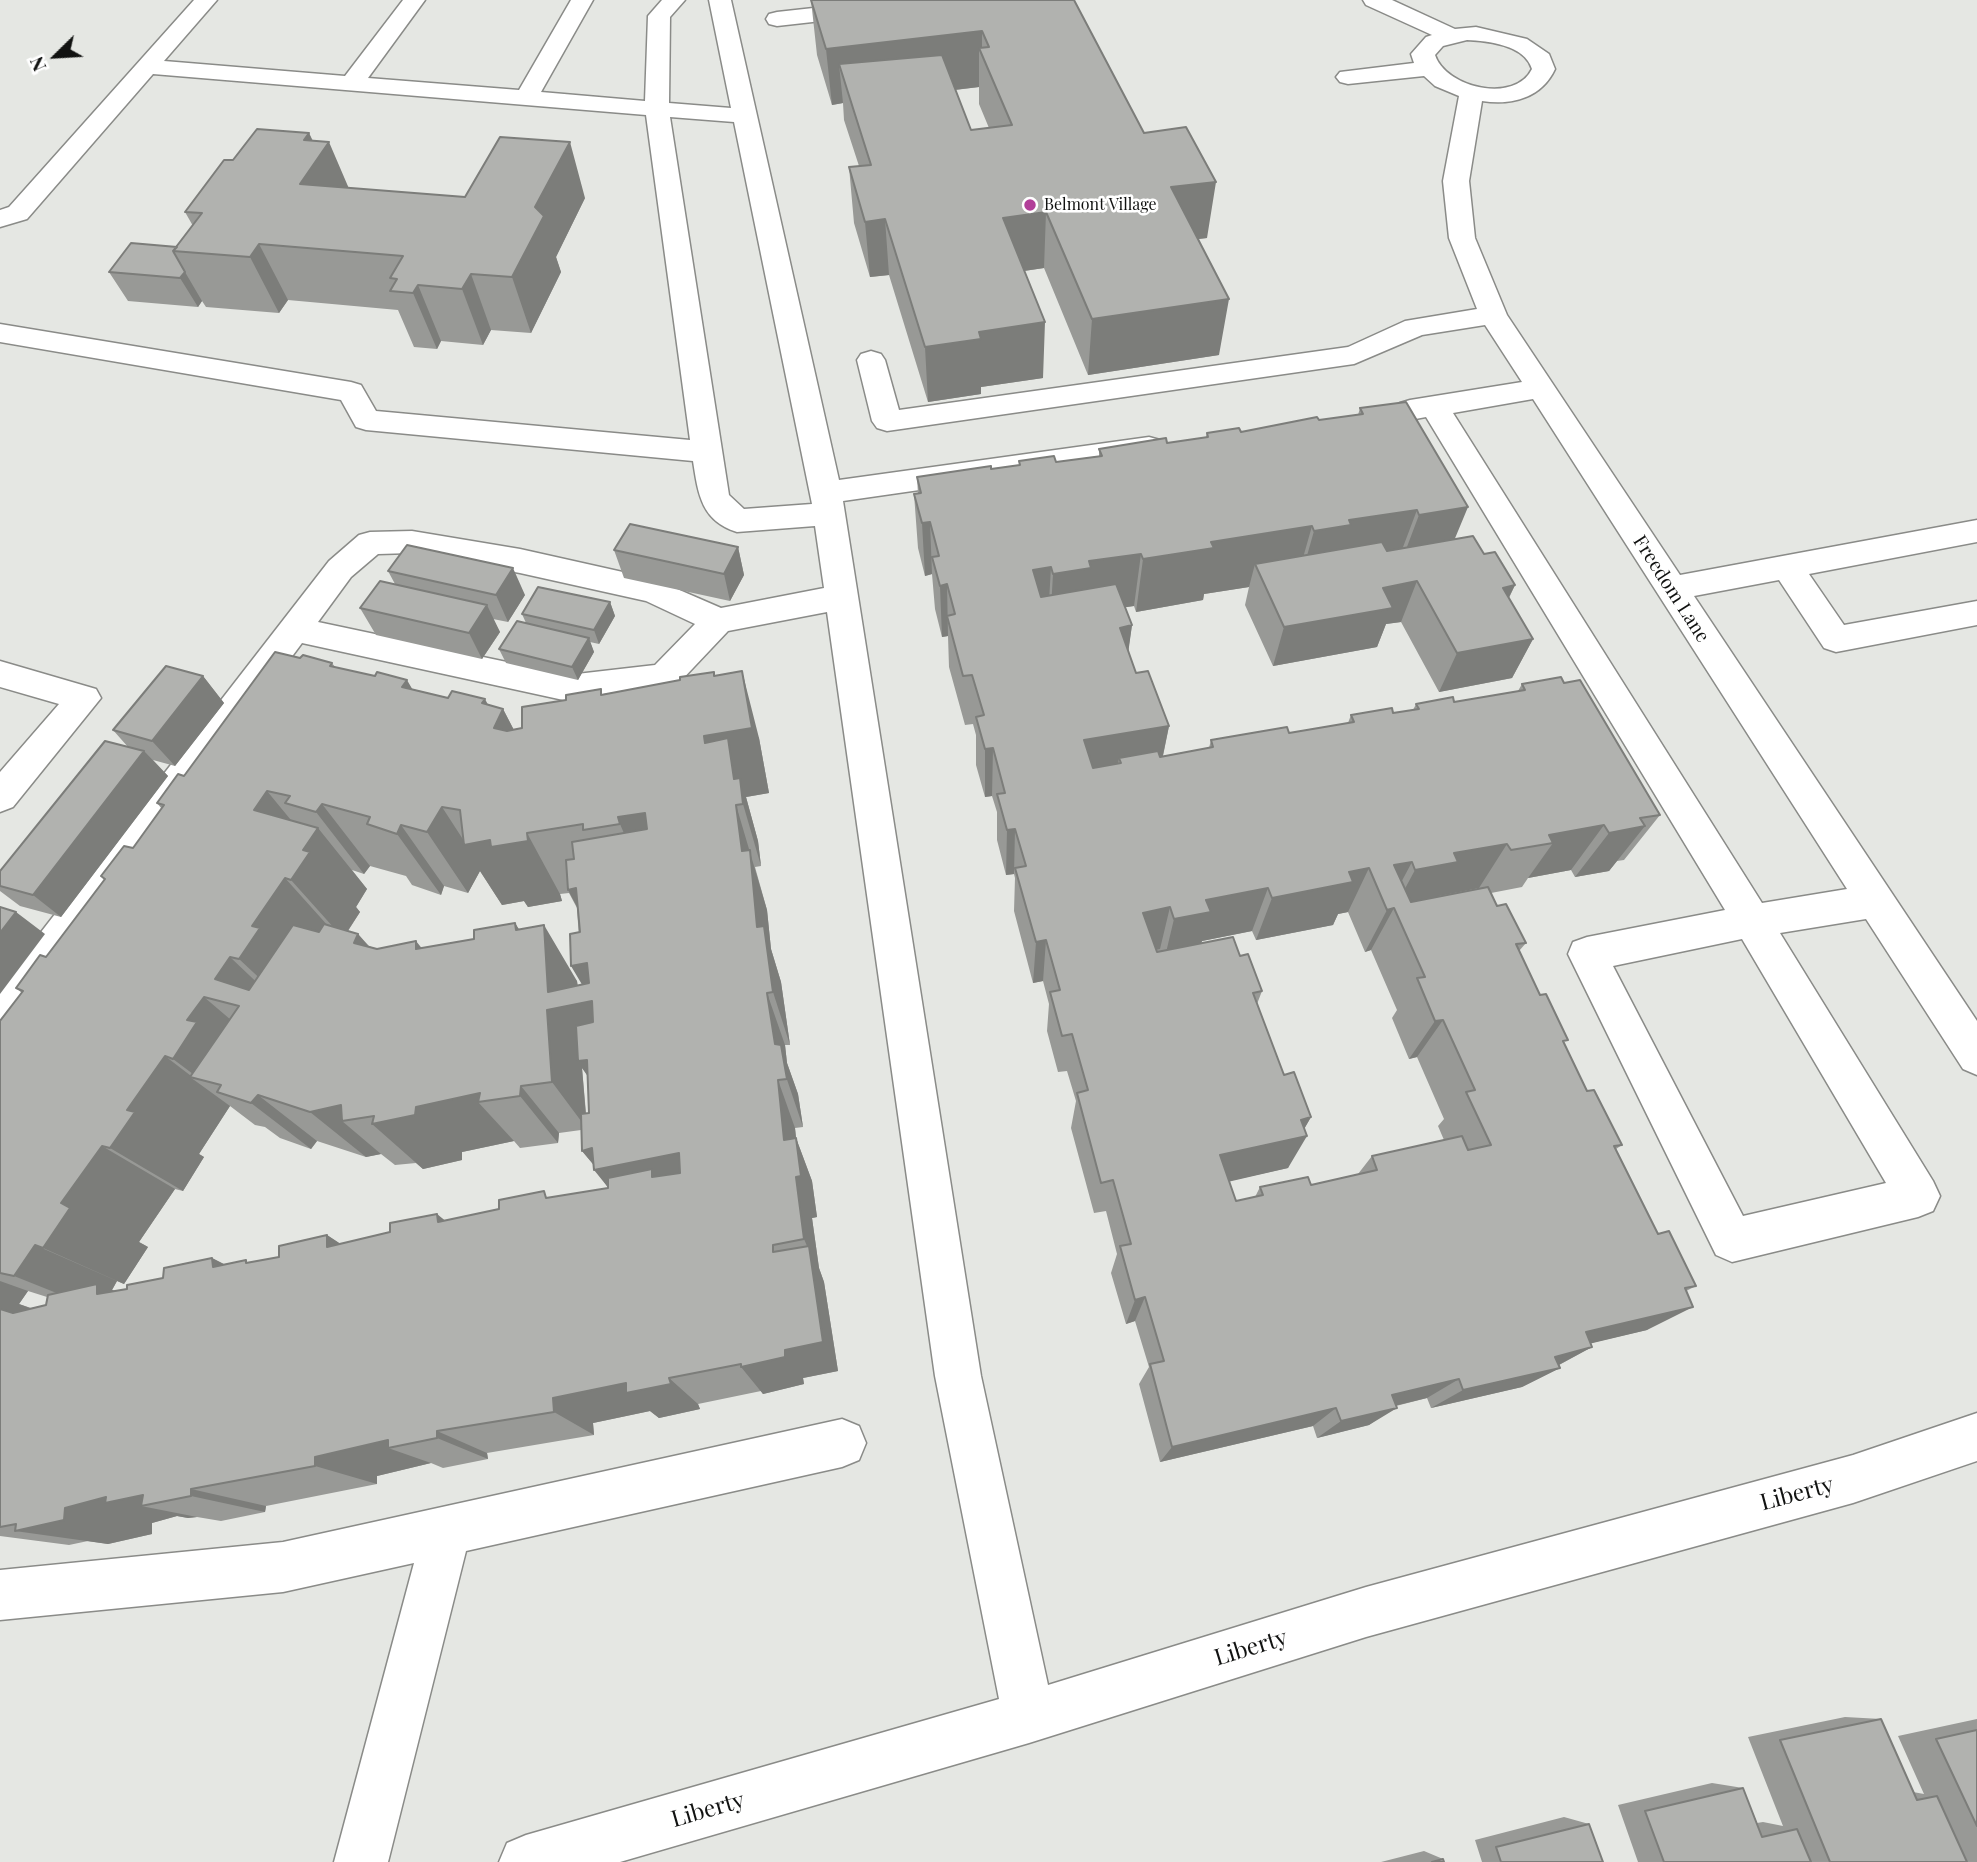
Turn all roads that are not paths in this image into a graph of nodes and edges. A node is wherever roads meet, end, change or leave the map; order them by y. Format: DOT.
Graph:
graph roads {
  1 [pos="206,0"];
  2 [pos="414,0"];
  3 [pos="582,0"];
  4 [pos="674,0"];
  5 [pos="720,0"];
  6 [pos="946,0"];
  7 [pos="1374,0"];
  8 [pos="776,19"];
  9 [pos="1449,35"];
  10 [pos="148,67"];
  11 [pos="1427,69"];
  12 [pos="1348,77"];
  13 [pos="352,83"];
  14 [pos="1472,92"];
  15 [pos="526,97"];
  16 [pos="657,108"];
  17 [pos="745,116"];
  18 [pos="0,219"];
  19 [pos="1493,315"];
  20 [pos="0,333"];
  21 [pos="871,360"];
  22 [pos="1539,389"];
  23 [pos="1434,406"];
  24 [pos="1378,414"];
  25 [pos="1171,444"];
  26 [pos="707,452"];
  27 [pos="827,504"];
  28 [pos="1977,531"];
  29 [pos="1787,567"];
  30 [pos="1671,589"];
  31 [pos="841,597"];
  32 [pos="1977,613"];
  33 [pos="718,621"];
  34 [pos="294,628"];
  35 [pos="0,674"];
  36 [pos="0,797"];
  37 [pos="1877,901"];
  38 [pos="1752,921"];
  39 [pos="0,1016"];
  40 [pos="1977,1056"];
  41 [pos="1977,1437"];
  42 [pos="842,1443"];
  43 [pos="447,1529"];
  44 [pos="0,1595"];
  45 [pos="1029,1717"];
  46 [pos="361,1862"];
  47 [pos="526,1862"];
  1 -- 10 [label="street"];
  2 -- 13 [label="street"];
  3 -- 15 [label="street"];
  4 -- 16 [label="street"];
  5 -- 17 [label="street"];
  6 -- 8 [label="street"];
  7 -- 9 [label="street"];
  9 -- 11 [label="street"];
  9 -- 14 [label="street"];
  10 -- 13 [label="street"];
  10 -- 18 [label="street"];
  11 -- 12 [label="street"];
  11 -- 14 [label="street"];
  13 -- 15 [label="street"];
  14 -- 19 [label="street, Freedom Lane"];
  15 -- 16 [label="street"];
  16 -- 17 [label="street"];
  16 -- 26 [label="street"];
  17 -- 27 [label="street"];
  19 -- 21 [label="street"];
  19 -- 22 [label="street, Freedom Lane"];
  20 -- 26 [label="street"];
  22 -- 23 [label="street"];
  22 -- 30 [label="street, Freedom Lane"];
  23 -- 24 [label="street"];
  23 -- 38 [label="street"];
  25 -- 27 [label="street"];
  26 -- 27 [label="street"];
  27 -- 31 [label="street"];
  28 -- 29 [label="street"];
  29 -- 30 [label="street"];
  29 -- 32 [label="street"];
  30 -- 37 [label="street, Freedom Lane"];
  31 -- 33 [label="street"];
  31 -- 45 [label="street"];
  33 -- 34 [label="street"];
  33 -- 34 [label="street"];
  34 -- 39 [label="street"];
  35 -- 36 [label="street"];
  37 -- 38 [label="street"];
  37 -- 40 [label="street, Freedom Lane"];
  38 -- 38 [label="street"];
  41 -- 45 [label="street, Liberty"];
  42 -- 43 [label="street"];
  43 -- 44 [label="street"];
  43 -- 46 [label="street"];
  45 -- 47 [label="street, Liberty"];
}
